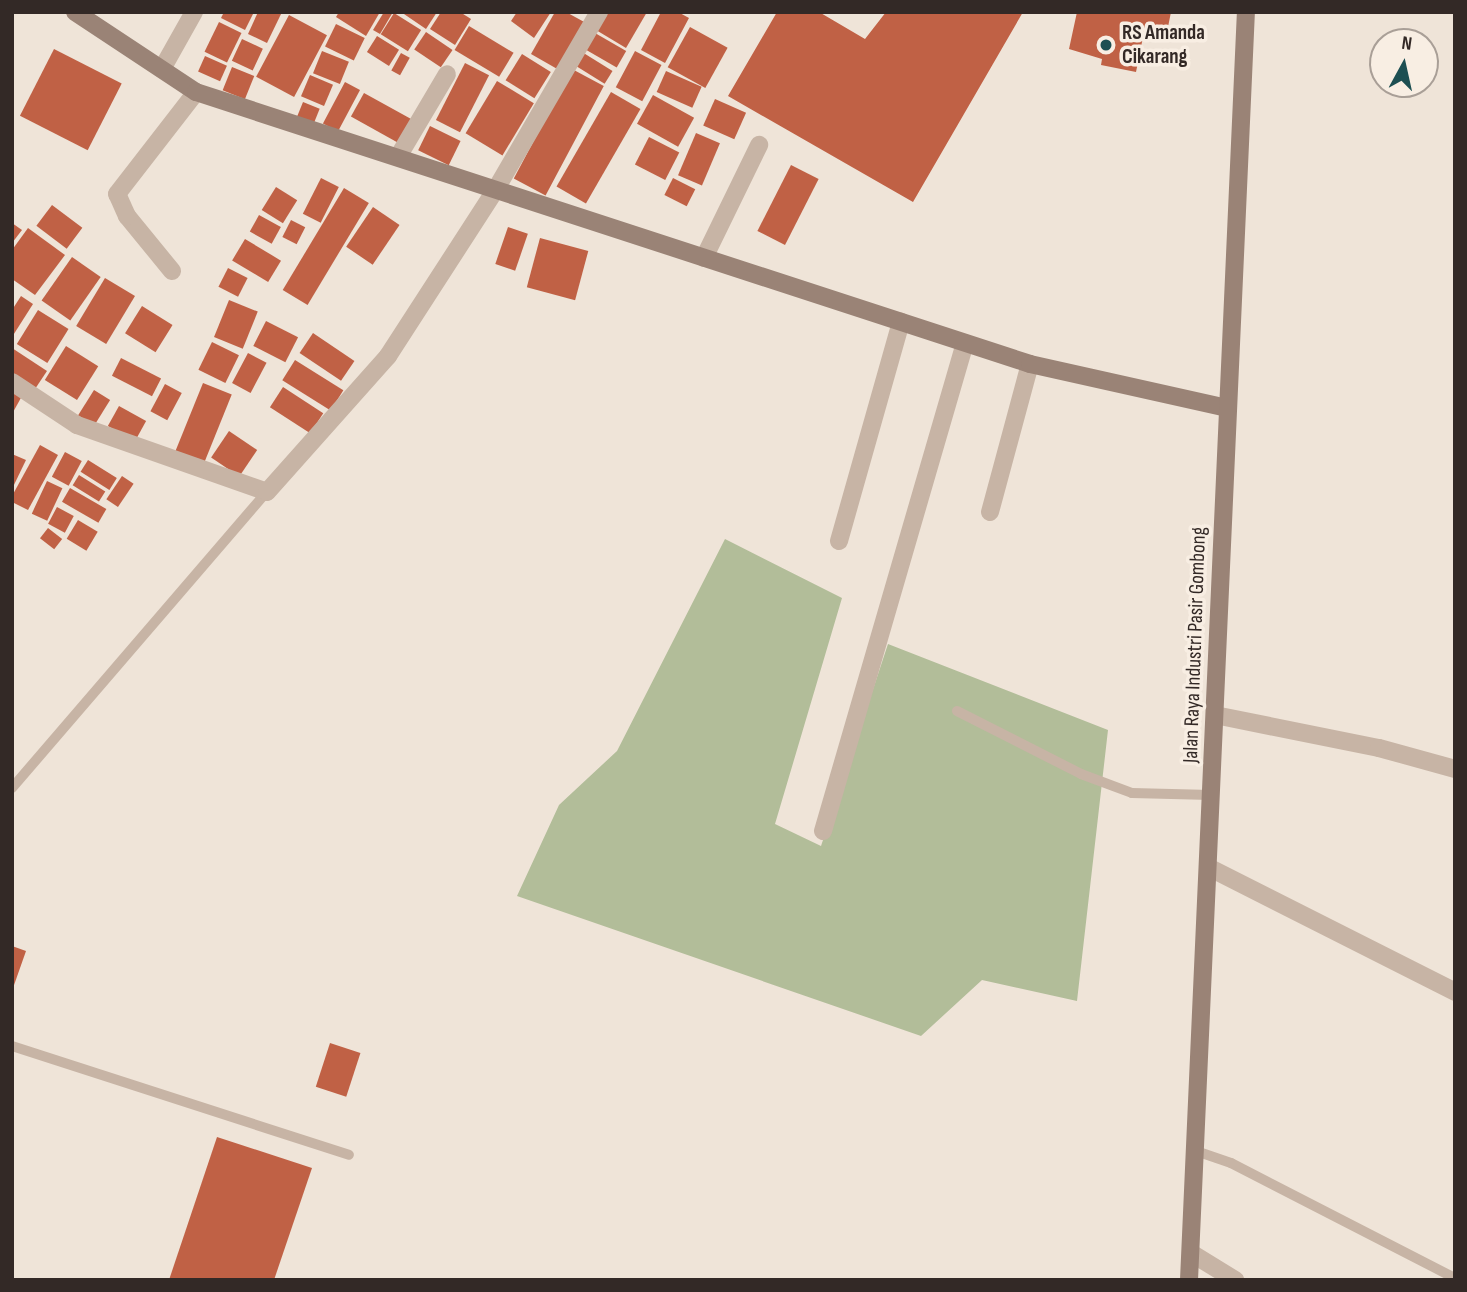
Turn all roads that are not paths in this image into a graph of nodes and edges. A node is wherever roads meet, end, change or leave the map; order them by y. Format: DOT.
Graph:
graph roads {
  1 [pos="75,12"];
  2 [pos="194,12"];
  3 [pos="599,12"];
  4 [pos="1246,12"];
  5 [pos="162,69"];
  6 [pos="447,74"];
  7 [pos="196,92"];
  8 [pos="759,145"];
  9 [pos="398,157"];
  10 [pos="496,189"];
  11 [pos="704,258"];
  12 [pos="172,271"];
  13 [pos="901,322"];
  14 [pos="965,343"];
  15 [pos="1030,364"];
  16 [pos="12,382"];
  17 [pos="1227,408"];
  18 [pos="267,492"];
  19 [pos="990,512"];
  20 [pos="839,541"];
  21 [pos="957,710"];
  22 [pos="1215,715"];
  23 [pos="1455,769"];
  24 [pos="12,788"];
  25 [pos="1211,795"];
  26 [pos="823,831"];
  27 [pos="1208,867"];
  28 [pos="1455,992"];
  29 [pos="12,1046"];
  30 [pos="1196,1151"];
  31 [pos="349,1155"];
  32 [pos="1191,1253"];
  33 [pos="1455,1278"];
  34 [pos="1189,1280"];
  35 [pos="1235,1280"];
  1 -- 5 [label="main road"];
  2 -- 5 [label="street"];
  3 -- 10 [label="street"];
  4 -- 17 [label="main road, Jalan Raya Industri Pasir Gombong"];
  5 -- 7 [label="main road"];
  6 -- 9 [label="street"];
  7 -- 9 [label="main road"];
  7 -- 12 [label="street"];
  8 -- 11 [label="street"];
  9 -- 10 [label="main road"];
  10 -- 11 [label="main road"];
  10 -- 18 [label="street"];
  11 -- 13 [label="main road"];
  13 -- 14 [label="main road"];
  13 -- 20 [label="street"];
  14 -- 15 [label="main road"];
  14 -- 26 [label="street"];
  15 -- 17 [label="main road"];
  15 -- 19 [label="street"];
  16 -- 18 [label="street"];
  17 -- 22 [label="main road, Jalan Raya Industri Pasir Gombong"];
  18 -- 24 [label="lane"];
  21 -- 25 [label="lane"];
  22 -- 23 [label="street"];
  22 -- 25 [label="main road, Jalan Raya Industri Pasir Gombong"];
  25 -- 27 [label="main road, Jalan Raya Industri Pasir Gombong"];
  27 -- 28 [label="street"];
  27 -- 30 [label="main road, Jalan Raya Industri Pasir Gombong"];
  29 -- 31 [label="lane"];
  30 -- 32 [label="main road, Jalan Raya Industri Pasir Gombong"];
  30 -- 33 [label="lane"];
  32 -- 34 [label="main road, Jalan Raya Industri Pasir Gombong"];
  32 -- 35 [label="street"];
}
